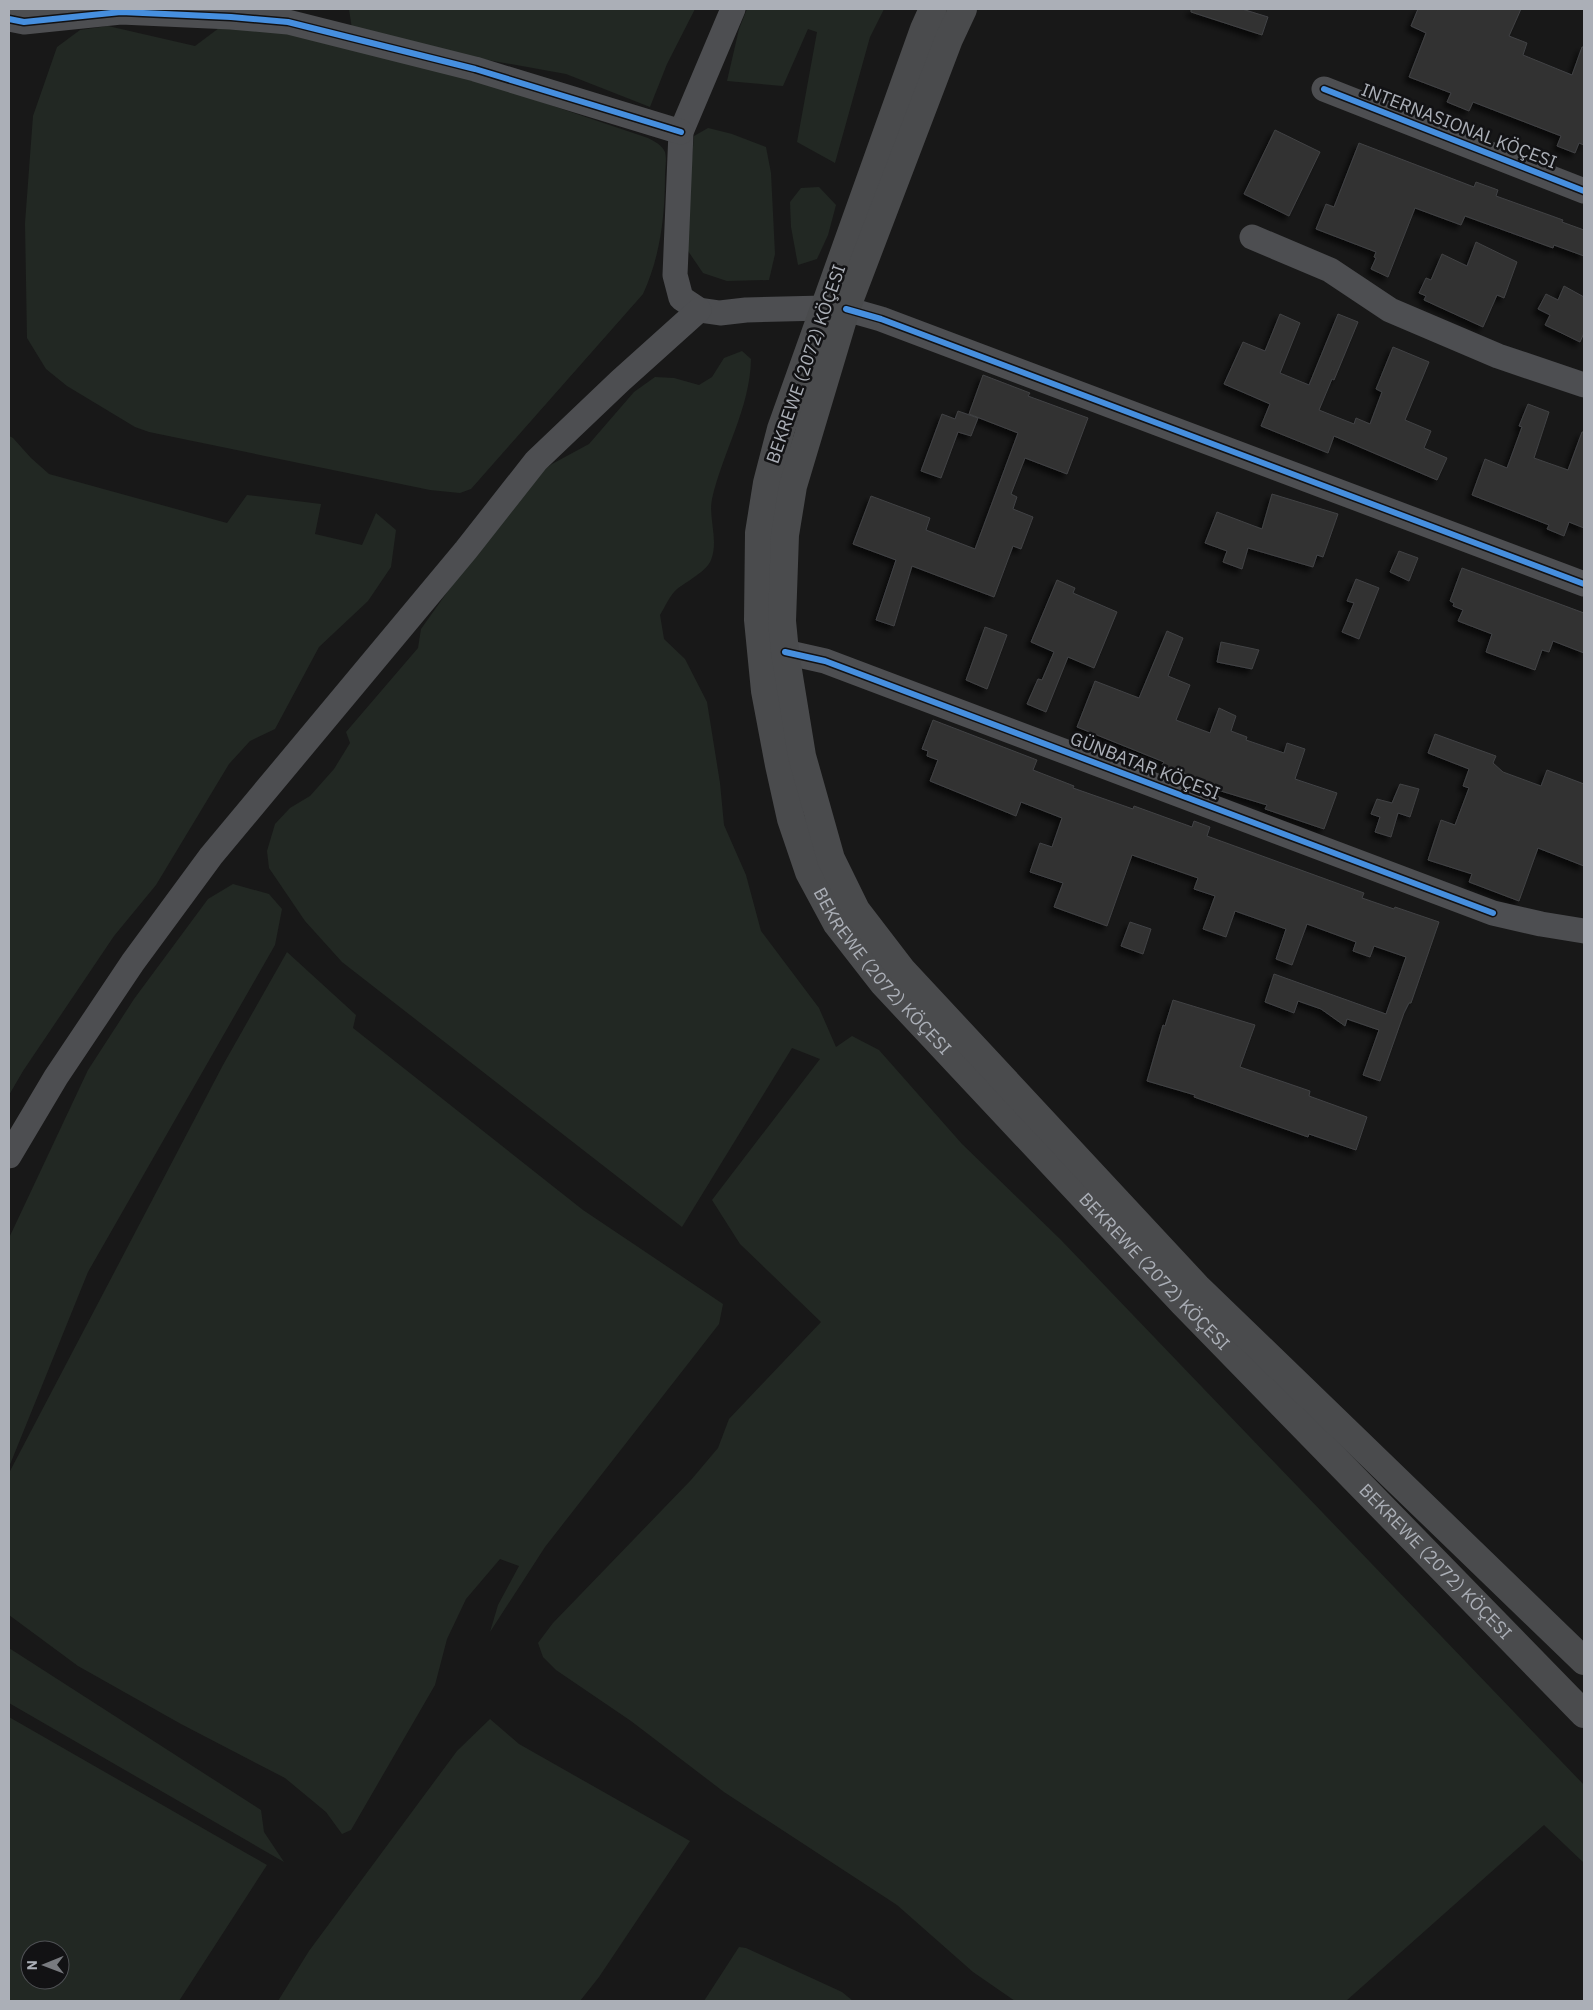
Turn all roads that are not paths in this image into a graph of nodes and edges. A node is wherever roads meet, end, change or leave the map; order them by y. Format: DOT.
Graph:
graph roads {
  1 [pos="733,9"];
  2 [pos="933,9"];
  3 [pos="963,9"];
  4 [pos="9,19"];
  5 [pos="1324,89"];
  6 [pos="681,132"];
  7 [pos="1584,192"];
  8 [pos="1252,237"];
  9 [pos="835,309"];
  10 [pos="699,310"];
  11 [pos="1584,385"];
  12 [pos="1584,584"];
  13 [pos="785,652"];
  14 [pos="1584,931"];
  15 [pos="9,1156"];
  16 [pos="1584,1661"];
  17 [pos="1584,1714"];
  1 -- 6 [label="street"];
  2 -- 9 [label="main road, BEKREWE (2072) KÖÇESI"];
  3 -- 9 [label="main road, BEKREWE (2072) KÖÇESI"];
  4 -- 6 [label="street"];
  5 -- 7 [label="street, INTERNASIONAL KÖÇESI"];
  6 -- 10 [label="street"];
  8 -- 11 [label="street"];
  9 -- 10 [label="street"];
  9 -- 12 [label="street"];
  9 -- 13 [label="main road, BEKREWE (2072) KÖÇESI"];
  9 -- 17 [label="main road, BEKREWE (2072) KÖÇESI"];
  10 -- 15 [label="street"];
  13 -- 14 [label="street, GÜNBATAR KÖÇESI"];
  13 -- 16 [label="main road, BEKREWE (2072) KÖÇESI"];
}
